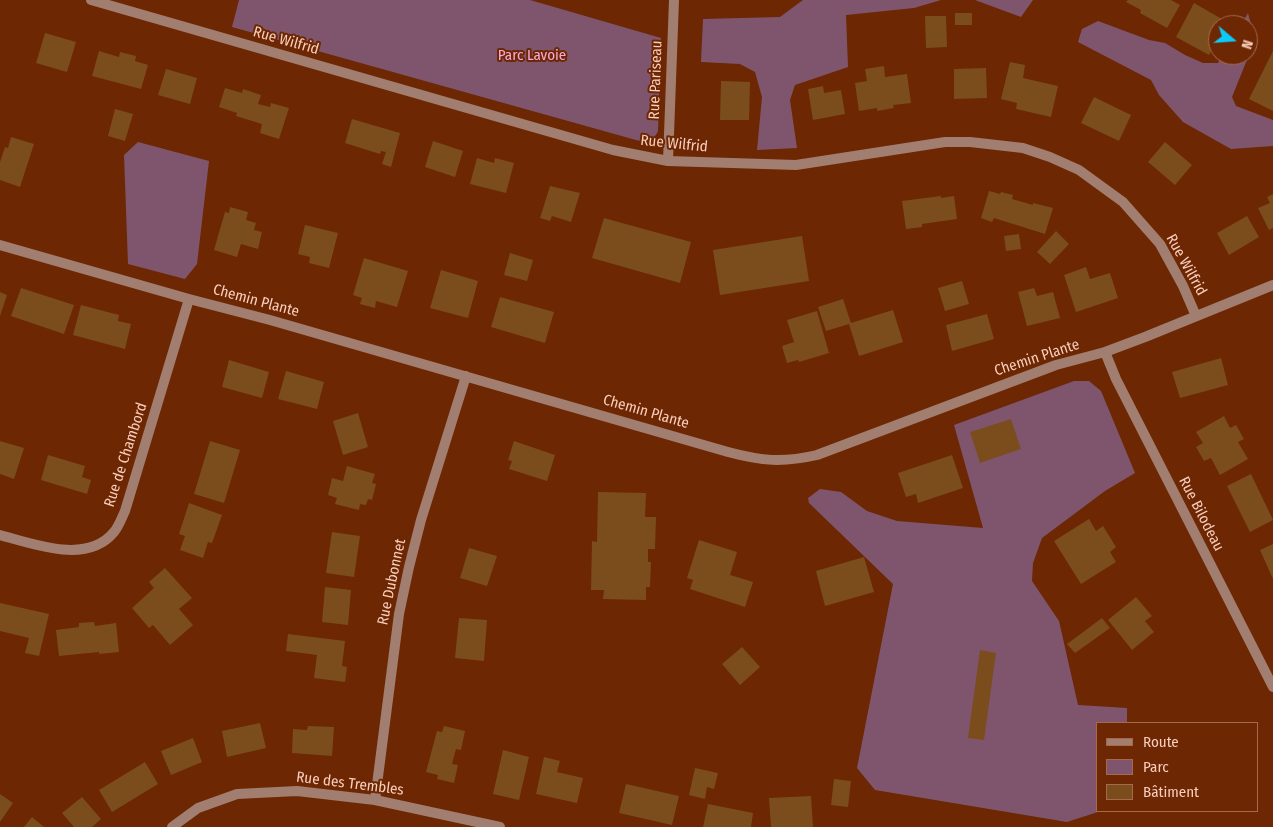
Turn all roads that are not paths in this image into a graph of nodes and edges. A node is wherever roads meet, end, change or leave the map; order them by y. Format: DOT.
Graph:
graph roads {
  1 [pos="90,0"];
  2 [pos="674,0"];
  3 [pos="668,161"];
  4 [pos="0,245"];
  5 [pos="1273,285"];
  6 [pos="189,299"];
  7 [pos="1196,316"];
  8 [pos="1105,352"];
  9 [pos="466,376"];
  10 [pos="0,535"];
  11 [pos="1273,687"];
  12 [pos="375,800"];
  13 [pos="172,827"];
  14 [pos="500,827"];
  1 -- 3 [label="street, Rue Wilfrid"];
  2 -- 3 [label="street, Rue Pariseau"];
  3 -- 7 [label="street, Rue Wilfrid"];
  4 -- 6 [label="street, Chemin Plante"];
  5 -- 7 [label="street, Chemin Plante"];
  6 -- 9 [label="street, Chemin Plante"];
  6 -- 10 [label="street, Rue de Chambord"];
  7 -- 8 [label="street, Chemin Plante"];
  8 -- 9 [label="street, Chemin Plante"];
  8 -- 11 [label="street, Rue Bilodeau"];
  9 -- 12 [label="street, Rue Dubonnet"];
  12 -- 13 [label="street, Rue des Trembles"];
  12 -- 14 [label="street, Rue des Trembles"];
}
